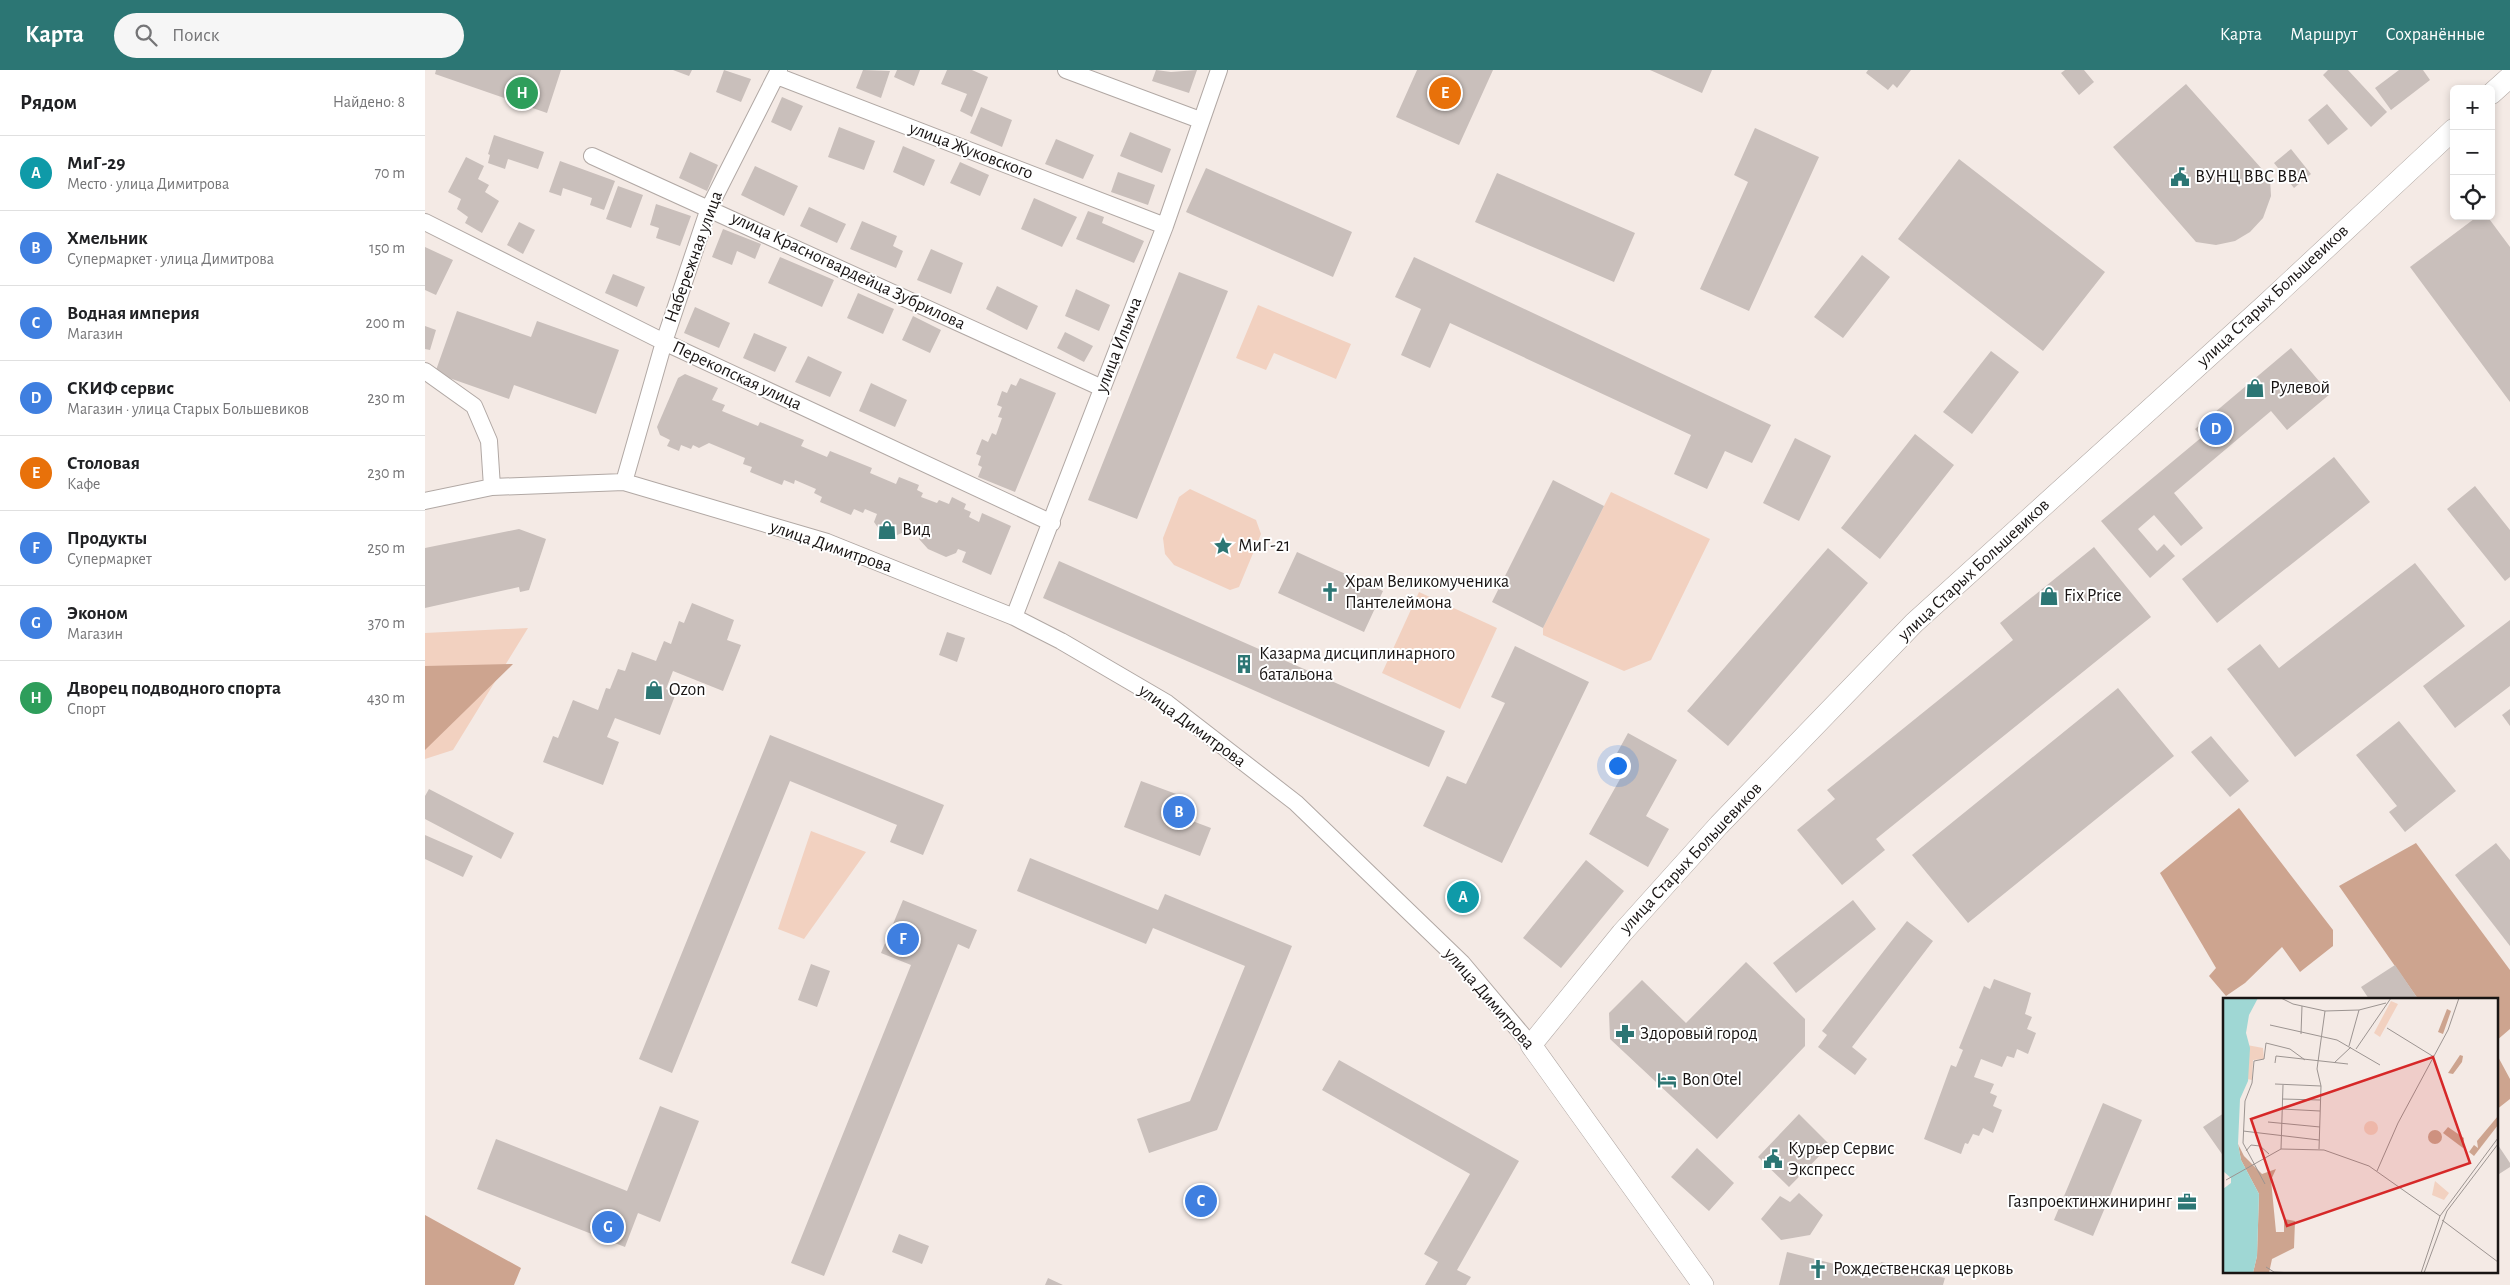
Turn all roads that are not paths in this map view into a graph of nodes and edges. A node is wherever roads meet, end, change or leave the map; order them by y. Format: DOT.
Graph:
graph roads {
  1 [pos="1066,70"];
  2 [pos="1219,70"];
  3 [pos="778,73"];
  4 [pos="2510,77"];
  5 [pos="2495,90"];
  6 [pos="1200,120"];
  7 [pos="2453,130"];
  8 [pos="592,156"];
  9 [pos="709,208"];
  10 [pos="425,222"];
  11 [pos="1165,226"];
  12 [pos="664,342"];
  13 [pos="425,371"];
  14 [pos="1102,388"];
  15 [pos="623,482"];
  16 [pos="492,487"];
  17 [pos="425,501"];
  18 [pos="1052,523"];
  19 [pos="1014,618"];
  20 [pos="1531,1045"];
  21 [pos="1703,1285"];
  1 -- 6 [label="street"];
  2 -- 6 [label="street, улица Ильича"];
  3 -- 9 [label="street, Набережная улица"];
  3 -- 11 [label="street, улица Жуковского"];
  4 -- 5 [label="street"];
  6 -- 11 [label="street, улица Ильича"];
  7 -- 20 [label="street, улица Старых Большевиков"];
  8 -- 9 [label="street, улица Красногвардейца Зубрилова"];
  9 -- 12 [label="street, Набережная улица"];
  9 -- 14 [label="street, улица Красногвардейца Зубрилова"];
  10 -- 12 [label="street, Перекопская улица"];
  11 -- 14 [label="street, улица Ильича"];
  12 -- 15 [label="street, Набережная улица"];
  12 -- 18 [label="street, Перекопская улица"];
  13 -- 16 [label="street"];
  14 -- 18 [label="street, улица Ильича"];
  15 -- 16 [label="street, улица Димитрова"];
  15 -- 19 [label="street, улица Димитрова"];
  16 -- 17 [label="street, улица Димитрова"];
  18 -- 19 [label="street, улица Ильича"];
  19 -- 20 [label="street, улица Димитрова"];
  20 -- 21 [label="street, улица Димитрова"];
}
